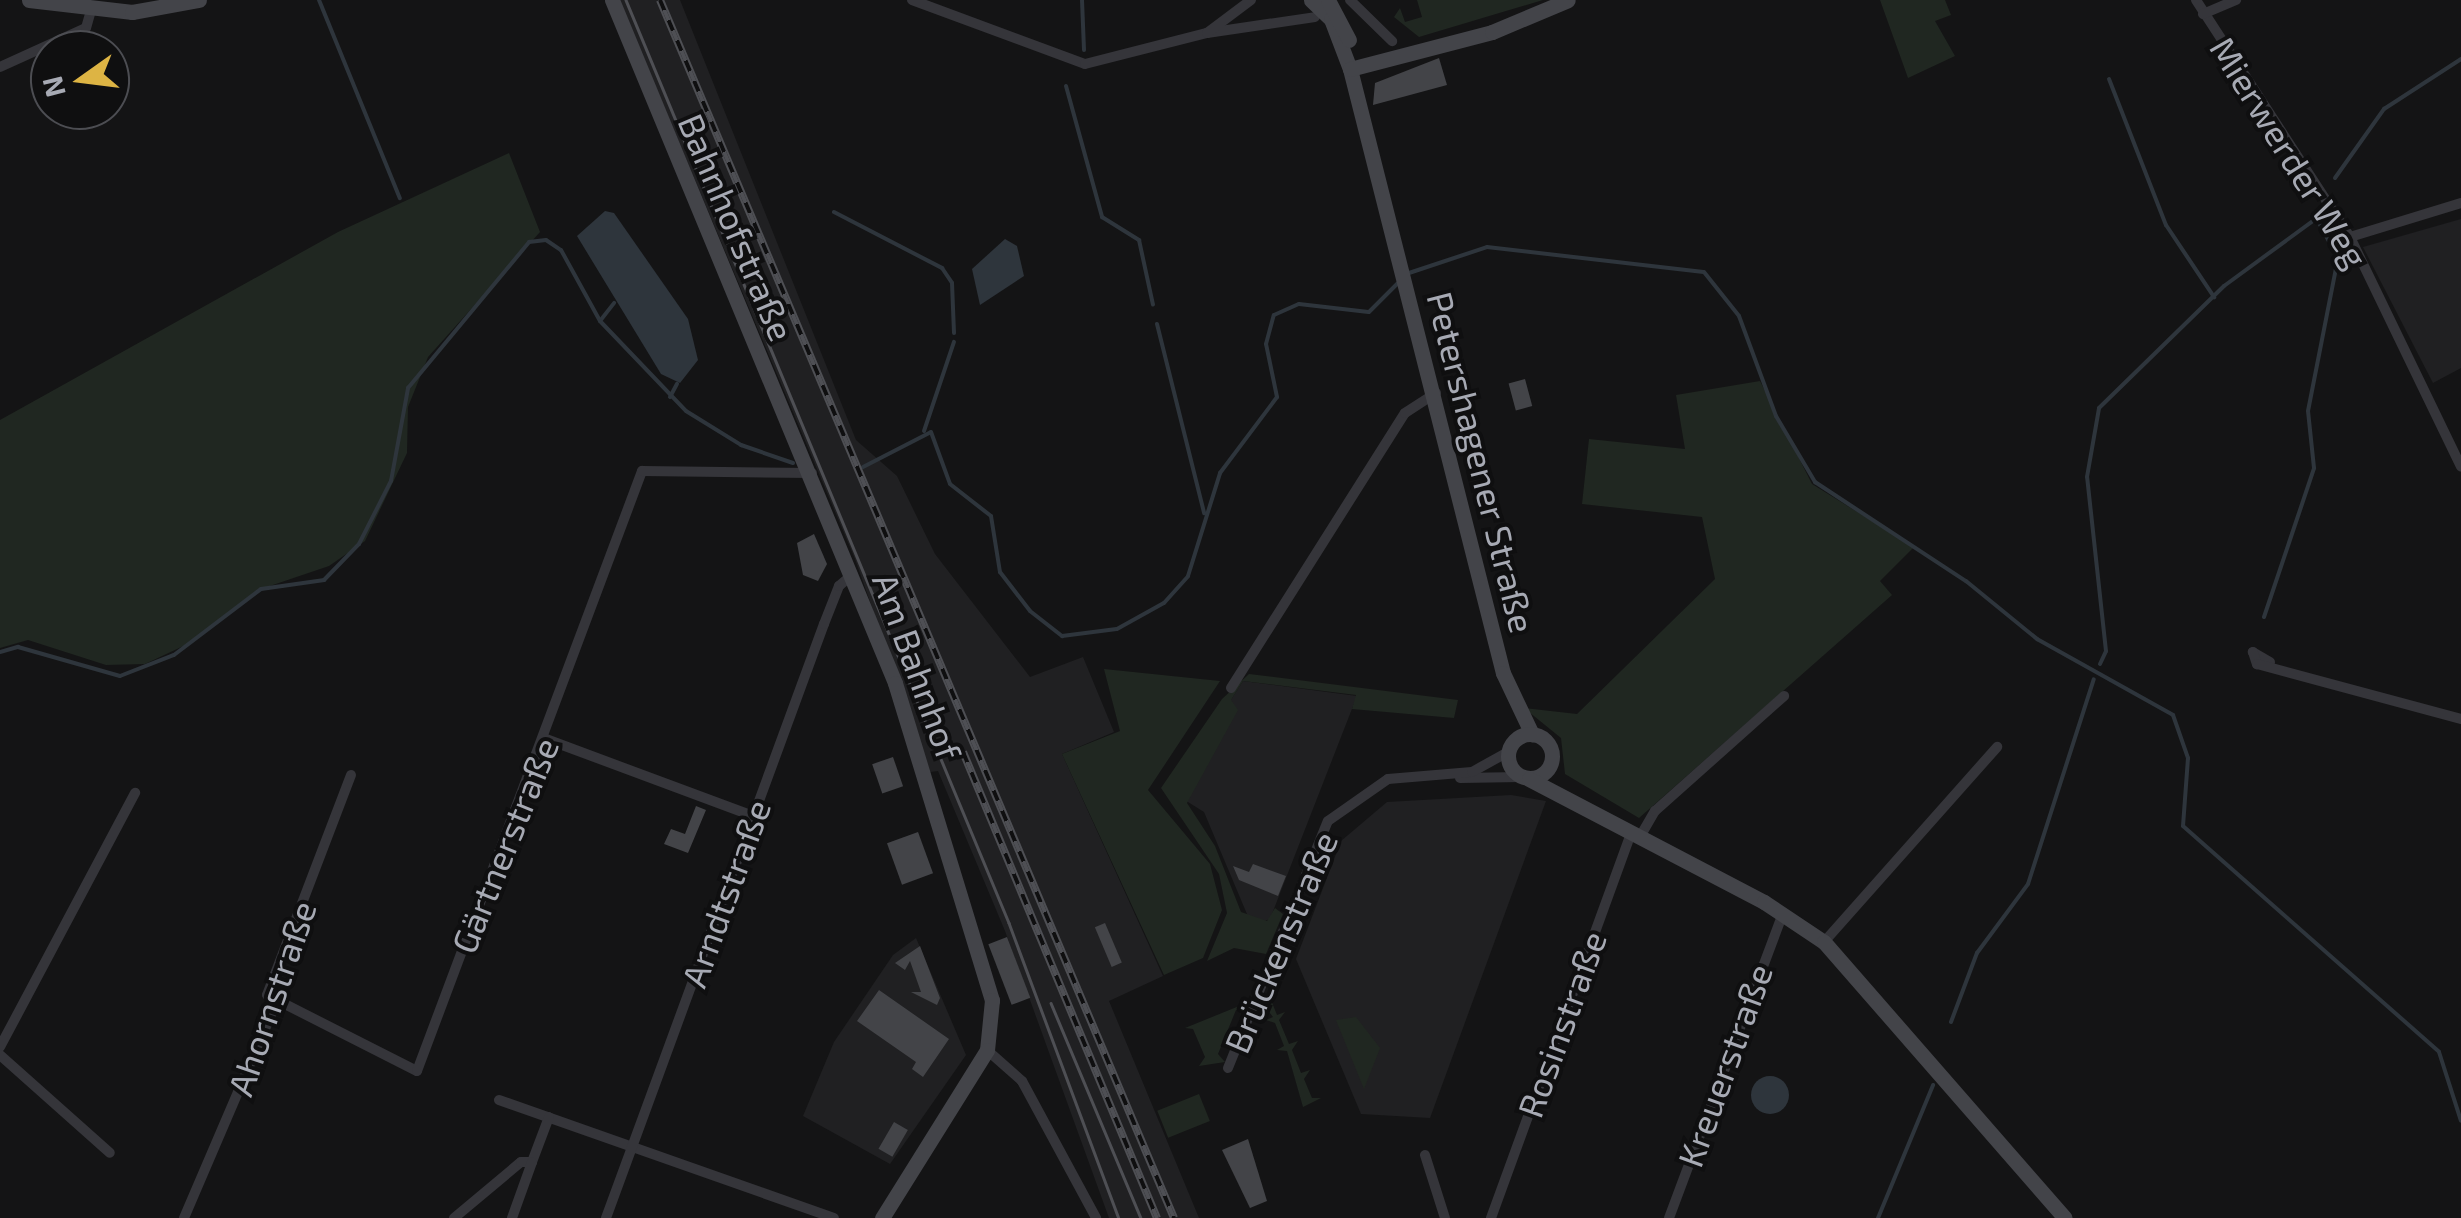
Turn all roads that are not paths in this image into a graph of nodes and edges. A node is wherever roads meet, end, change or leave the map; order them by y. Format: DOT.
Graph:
graph roads {
  1 [pos="29,0"];
  2 [pos="199,0"];
  3 [pos="612,0"];
  4 [pos="912,0"];
  5 [pos="1251,0"];
  6 [pos="1311,0"];
  7 [pos="1328,0"];
  8 [pos="1350,0"];
  9 [pos="1568,0"];
  10 [pos="2196,0"];
  11 [pos="2236,0"];
  12 [pos="91,12"];
  13 [pos="2203,14"];
  14 [pos="1315,17"];
  15 [pos="1207,33"];
  16 [pos="1392,41"];
  17 [pos="0,68"];
  18 [pos="1350,69"];
  19 [pos="2461,203"];
  20 [pos="2350,237"];
  21 [pos="1436,393"];
  22 [pos="2461,467"];
  23 [pos="813,473"];
  24 [pos="853,574"];
  25 [pos="2270,662"];
  26 [pos="1503,672"];
  27 [pos="1230,688"];
  28 [pos="1784,696"];
  29 [pos="2461,719"];
  30 [pos="1532,734"];
  31 [pos="546,739"];
  32 [pos="1998,747"];
  33 [pos="1509,749"];
  34 [pos="1552,763"];
  35 [pos="351,775"];
  36 [pos="1440,775"];
  37 [pos="1525,778"];
  38 [pos="135,794"];
  39 [pos="1583,805"];
  40 [pos="753,816"];
  41 [pos="1636,833"];
  42 [pos="1783,913"];
  43 [pos="1824,942"];
  44 [pos="276,1003"];
  45 [pos="0,1047"];
  46 [pos="987,1050"];
  47 [pos="0,1056"];
  48 [pos="1228,1068"];
  49 [pos="499,1100"];
  50 [pos="549,1118"];
  51 [pos="632,1146"];
  52 [pos="110,1153"];
  53 [pos="1425,1155"];
  54 [pos="532,1162"];
  55 [pos="184,1218"];
  56 [pos="454,1218"];
  57 [pos="512,1218"];
  58 [pos="606,1218"];
  59 [pos="834,1218"];
  60 [pos="882,1218"];
  61 [pos="1096,1218"];
  62 [pos="1444,1218"];
  63 [pos="1491,1218"];
  64 [pos="1669,1218"];
  65 [pos="2065,1218"];
  1 -- 12 [label="street"];
  2 -- 12 [label="street"];
  3 -- 23 [label="street, Bahnhofstraße"];
  4 -- 15 [label="street"];
  5 -- 15 [label="street"];
  6 -- 18 [label="street"];
  7 -- 18 [label="street"];
  8 -- 16 [label="street"];
  9 -- 18 [label="street"];
  10 -- 13 [label="street, Mierwerder Weg"];
  11 -- 13 [label="street"];
  12 -- 17 [label="street"];
  13 -- 20 [label="street, Mierwerder Weg"];
  14 -- 15 [label="street"];
  18 -- 21 [label="street, Petershagener Straße"];
  19 -- 20 [label="street"];
  20 -- 22 [label="street, Mierwerder Weg"];
  21 -- 26 [label="street, Petershagener Straße"];
  21 -- 27 [label="street"];
  23 -- 24 [label="street, Am Bahnhof"];
  23 -- 31 [label="street, Gärtnerstraße"];
  24 -- 40 [label="street, Arndtstraße"];
  24 -- 46 [label="street, Am Bahnhof"];
  25 -- 29 [label="street"];
  26 -- 30 [label="street, Petershagener Straße"];
  26 -- 33 [label="street, Petershagener Straße"];
  28 -- 41 [label="street, Rosinstraße"];
  30 -- 33 [label="street"];
  30 -- 34 [label="street, Petershagener Straße"];
  31 -- 40 [label="street"];
  31 -- 44 [label="street, Gärtnerstraße"];
  32 -- 43 [label="street"];
  33 -- 36 [label="street, Brückenstraße"];
  33 -- 37 [label="street, Petershagener Straße"];
  34 -- 37 [label="street"];
  34 -- 39 [label="street, Petershagener Straße"];
  35 -- 44 [label="street, Ahornstraße"];
  36 -- 37 [label="street, Brückenstraße"];
  36 -- 48 [label="street, Brückenstraße"];
  37 -- 39 [label="street, Petershagener Straße"];
  38 -- 45 [label="street"];
  39 -- 41 [label="street, Petershagener Straße"];
  40 -- 51 [label="street, Arndtstraße"];
  41 -- 42 [label="street, Petershagener Straße"];
  41 -- 63 [label="street, Rosinstraße"];
  42 -- 43 [label="street, Petershagener Straße"];
  42 -- 64 [label="street, Kreuerstraße"];
  43 -- 65 [label="street, Petershagener Straße"];
  44 -- 55 [label="street, Ahornstraße"];
  46 -- 60 [label="street"];
  46 -- 61 [label="street"];
  47 -- 52 [label="street"];
  49 -- 50 [label="street"];
  50 -- 51 [label="street"];
  50 -- 54 [label="street"];
  51 -- 58 [label="street, Arndtstraße"];
  51 -- 59 [label="street"];
  53 -- 62 [label="street"];
  54 -- 56 [label="street"];
  54 -- 57 [label="street"];
}
